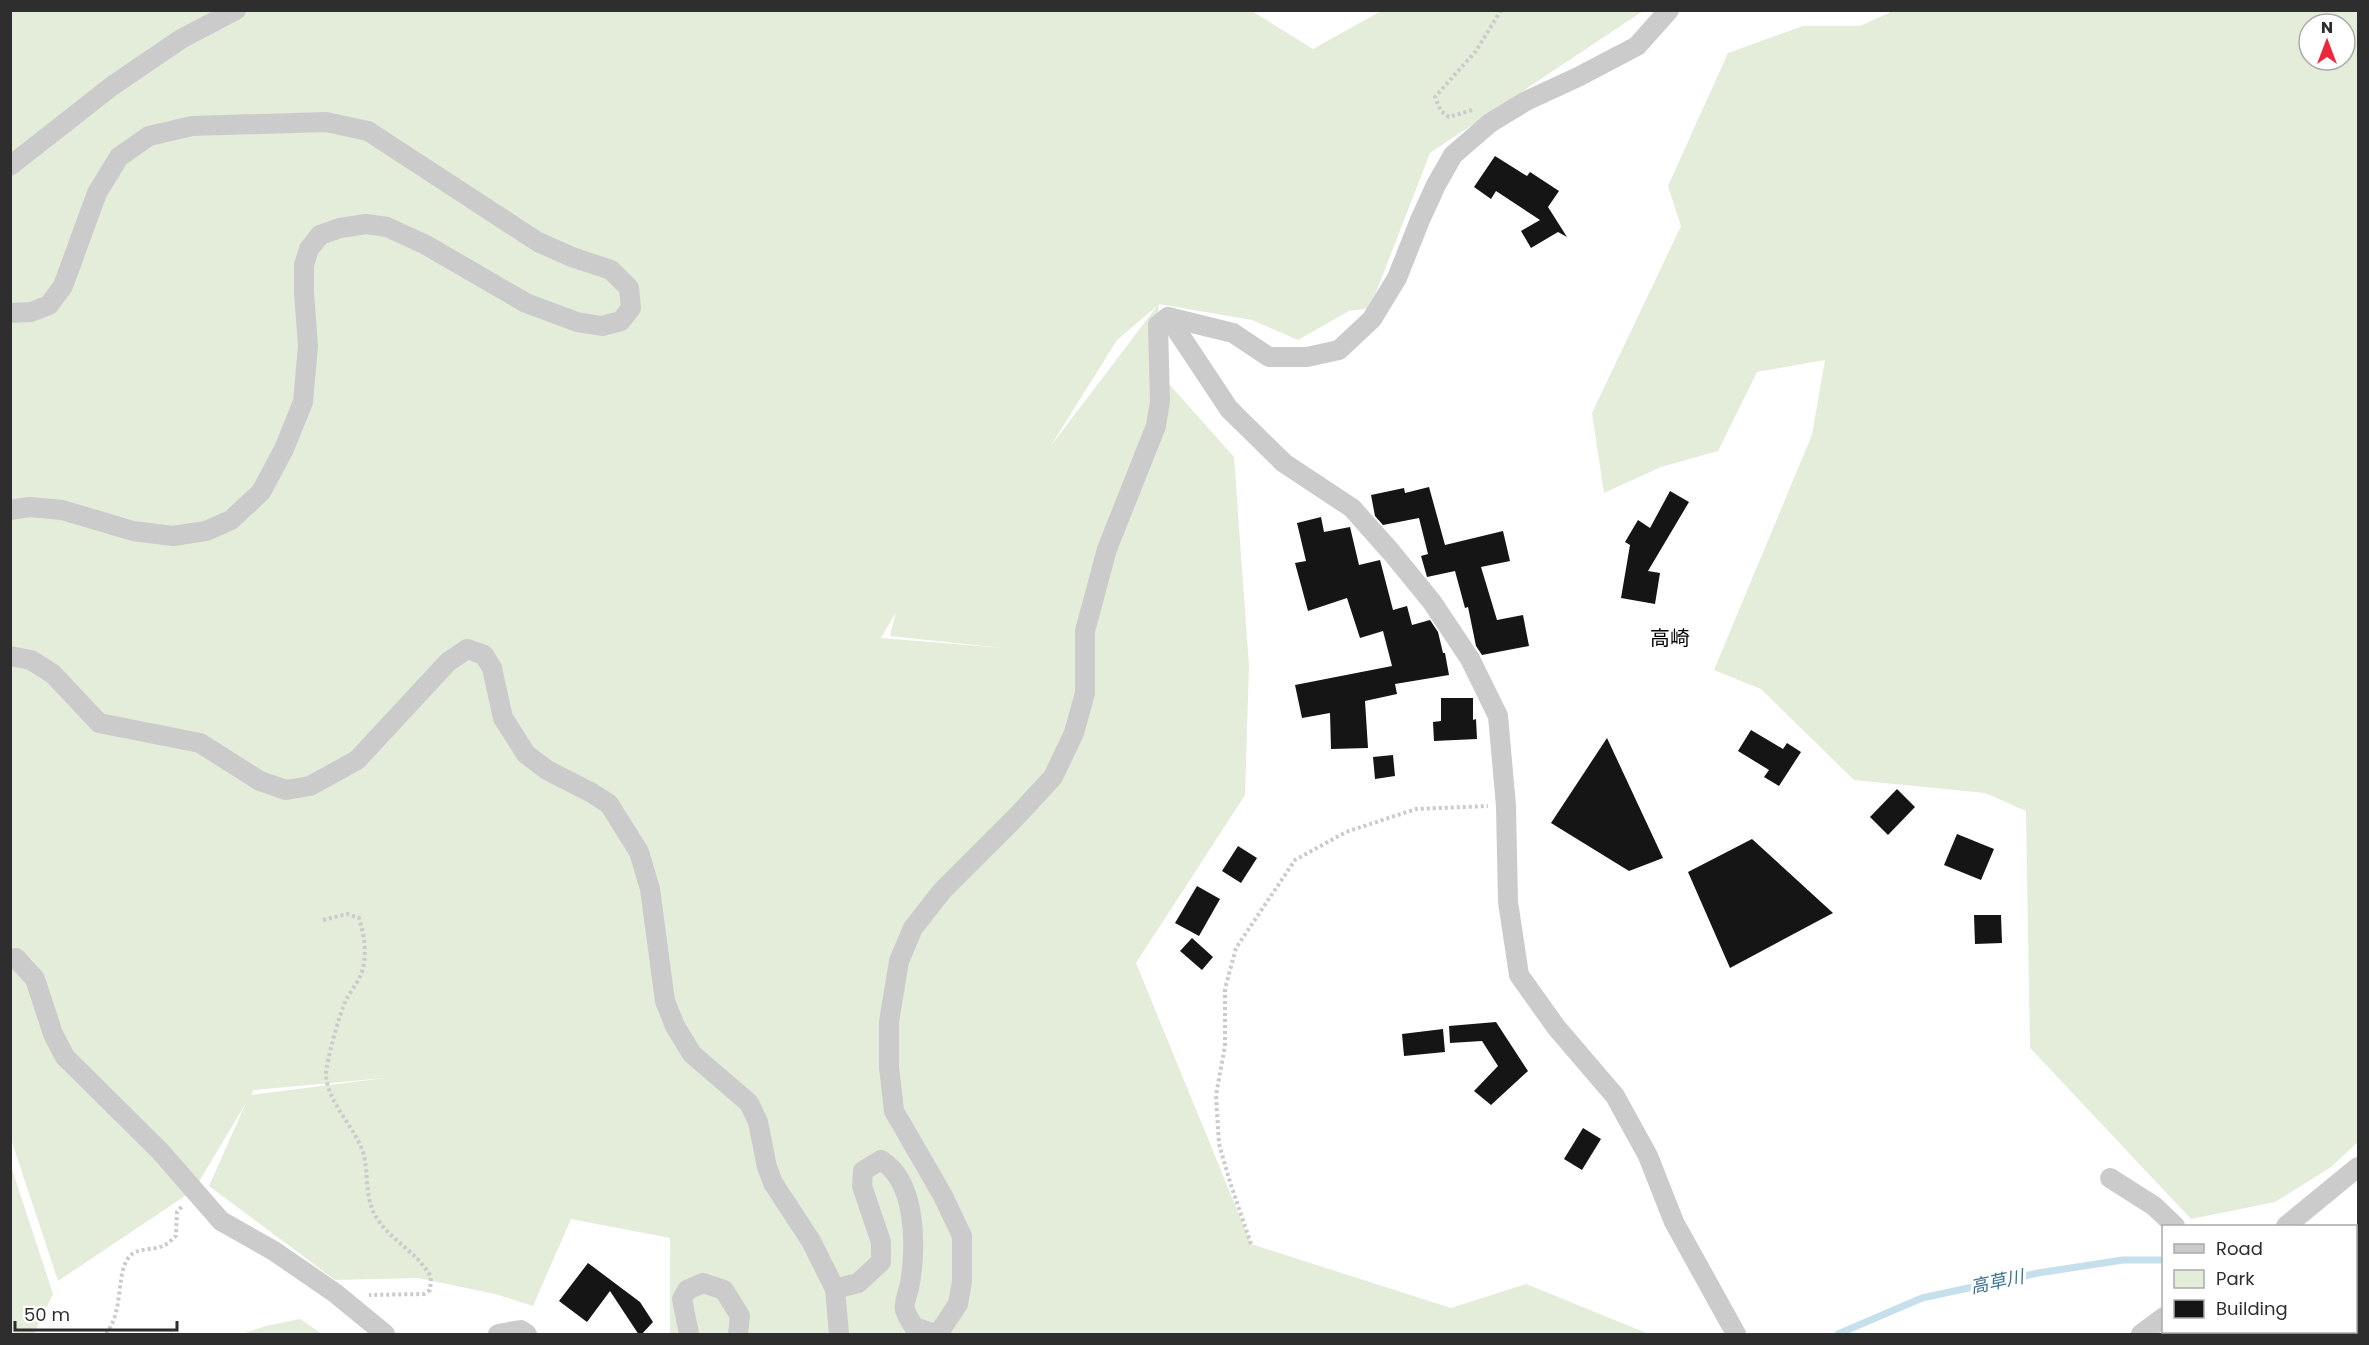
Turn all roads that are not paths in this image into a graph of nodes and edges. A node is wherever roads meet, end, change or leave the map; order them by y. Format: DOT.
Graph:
graph roads {
  1 [pos="236,10"];
  2 [pos="1669,10"];
  3 [pos="10,166"];
  4 [pos="10,313"];
  5 [pos="1168,317"];
  6 [pos="10,510"];
  7 [pos="10,656"];
  8 [pos="10,960"];
  9 [pos="2358,1167"];
  10 [pos="2110,1178"];
  11 [pos="2173,1225"];
  12 [pos="2288,1225"];
  13 [pos="836,1289"];
  14 [pos="2162,1318"];
  15 [pos="385,1335"];
  16 [pos="498,1335"];
  17 [pos="527,1335"];
  18 [pos="689,1335"];
  19 [pos="738,1335"];
  20 [pos="840,1335"];
  21 [pos="936,1335"];
  22 [pos="1736,1335"];
  23 [pos="2141,1335"];
  1 -- 3 [label="street"];
  2 -- 5 [label="street"];
  4 -- 6 [label="street"];
  5 -- 21 [label="street"];
  5 -- 22 [label="street"];
  7 -- 13 [label="street"];
  8 -- 15 [label="street"];
  9 -- 12 [label="street"];
  10 -- 11 [label="street"];
  13 -- 20 [label="street"];
  13 -- 21 [label="street"];
  14 -- 23 [label="street"];
  16 -- 17 [label="street"];
  18 -- 19 [label="street"];
}
